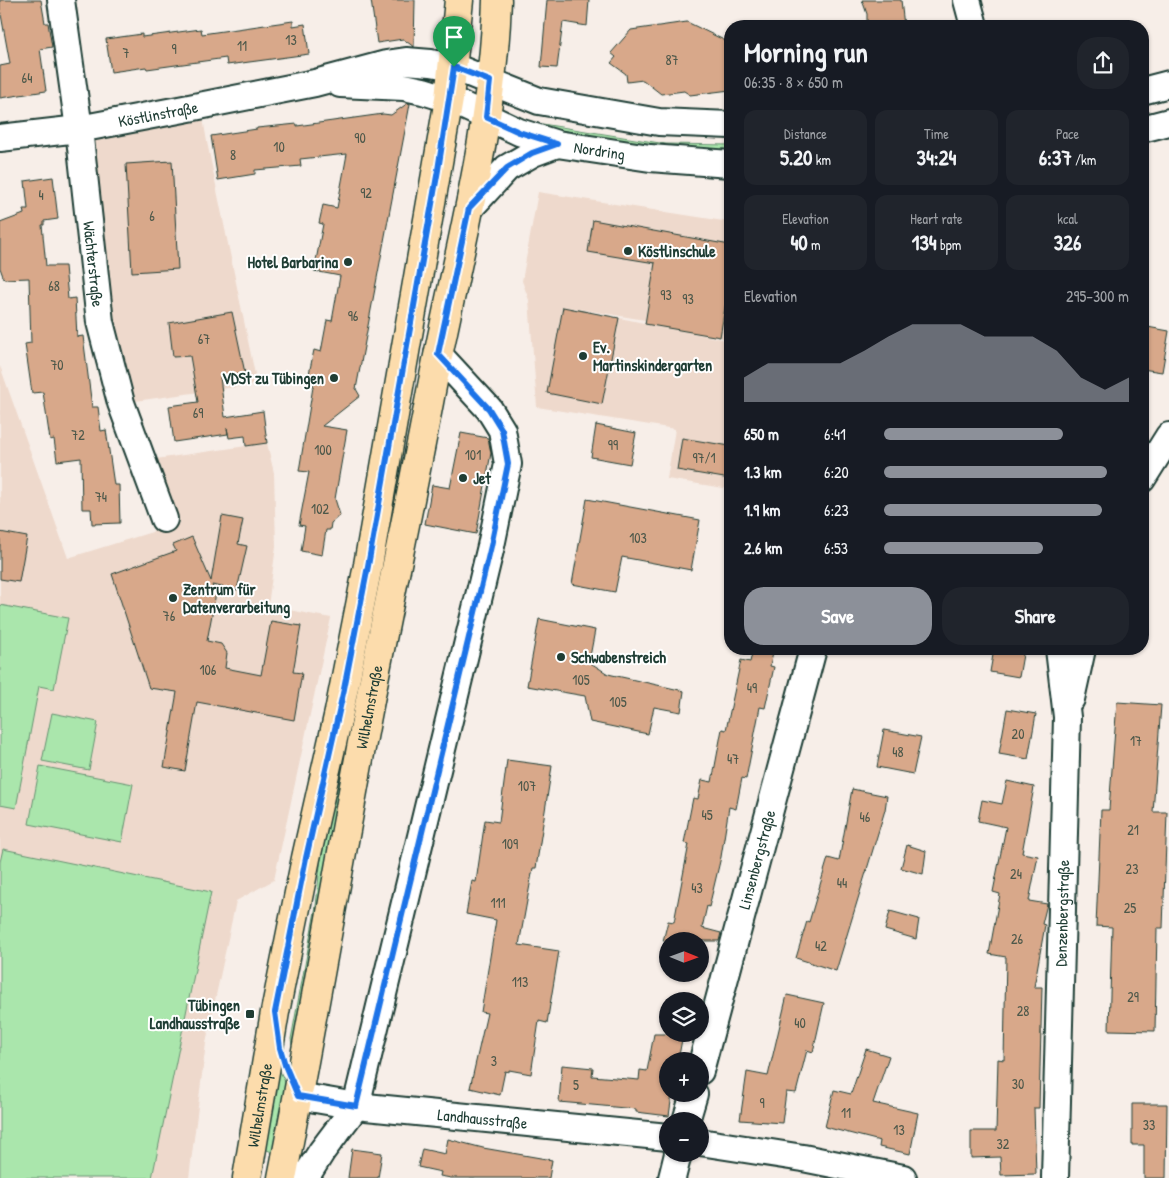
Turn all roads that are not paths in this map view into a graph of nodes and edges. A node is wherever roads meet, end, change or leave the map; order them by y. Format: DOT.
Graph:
graph roads {
  1 [pos="61,0"];
  2 [pos="459,0"];
  3 [pos="497,0"];
  4 [pos="967,0"];
  5 [pos="972,20"];
  6 [pos="454,67"];
  7 [pos="490,81"];
  8 [pos="315,83"];
  9 [pos="1169,84"];
  10 [pos="1149,89"];
  11 [pos="450,99"];
  12 [pos="486,117"];
  13 [pos="1169,122"];
  14 [pos="724,125"];
  15 [pos="1149,127"];
  16 [pos="79,129"];
  17 [pos="0,138"];
  18 [pos="557,144"];
  19 [pos="724,164"];
  20 [pos="469,208"];
  21 [pos="438,354"];
  22 [pos="1169,436"];
  23 [pos="1149,468"];
  24 [pos="164,519"];
  25 [pos="811,655"];
  26 [pos="1060,655"];
  27 [pos="1081,655"];
  28 [pos="1068,717"];
  29 [pos="275,1012"];
  30 [pos="705,1052"];
  31 [pos="298,1096"];
  32 [pos="356,1106"];
  33 [pos="659,1136"];
  34 [pos="709,1143"];
  35 [pos="676,1162"];
  36 [pos="249,1167"];
  37 [pos="291,1172"];
  38 [pos="672,1178"];
  39 [pos="903,1178"];
  40 [pos="1055,1178"];
  1 -- 16 [label="street, Wächterstraße"];
  2 -- 6 [label="main road, Wilhelmstraße"];
  3 -- 7 [label="main road, Wilhelmstraße"];
  4 -- 5 [label="street"];
  6 -- 7 [label="street"];
  6 -- 8 [label="street, Köstlinstraße"];
  6 -- 11 [label="main road, Wilhelmstraße"];
  7 -- 12 [label="main road, Wilhelmstraße"];
  7 -- 14 [label="street"];
  8 -- 11 [label="street, Köstlinstraße"];
  8 -- 16 [label="street, Köstlinstraße"];
  9 -- 10 [label="street"];
  11 -- 12 [label="street, Nordring"];
  11 -- 29 [label="main road, Wilhelmstraße"];
  12 -- 18 [label="street, Nordring"];
  12 -- 20 [label="main road, Wilhelmstraße"];
  13 -- 15 [label="street"];
  16 -- 17 [label="street, Köstlinstraße"];
  16 -- 24 [label="street, Wächterstraße"];
  18 -- 19 [label="street, Nordring"];
  18 -- 20 [label="street"];
  20 -- 21 [label="main road, Wilhelmstraße"];
  21 -- 31 [label="main road, Wilhelmstraße"];
  21 -- 32 [label="street"];
  22 -- 23 [label="street"];
  25 -- 30 [label="street, Linsenbergstraße"];
  26 -- 28 [label="street, Denzenbergstraße"];
  27 -- 28 [label="street"];
  28 -- 40 [label="street, Denzenbergstraße"];
  29 -- 31 [label="main road"];
  29 -- 36 [label="main road, Wilhelmstraße"];
  31 -- 32 [label="street, Landhausstraße"];
  31 -- 37 [label="main road, Wilhelmstraße"];
  32 -- 33 [label="street, Landhausstraße"];
  32 -- 37 [label="street"];
  34 -- 39 [label="street"];
  35 -- 38 [label="street"];
  36 -- 37 [label="main road"];
}
